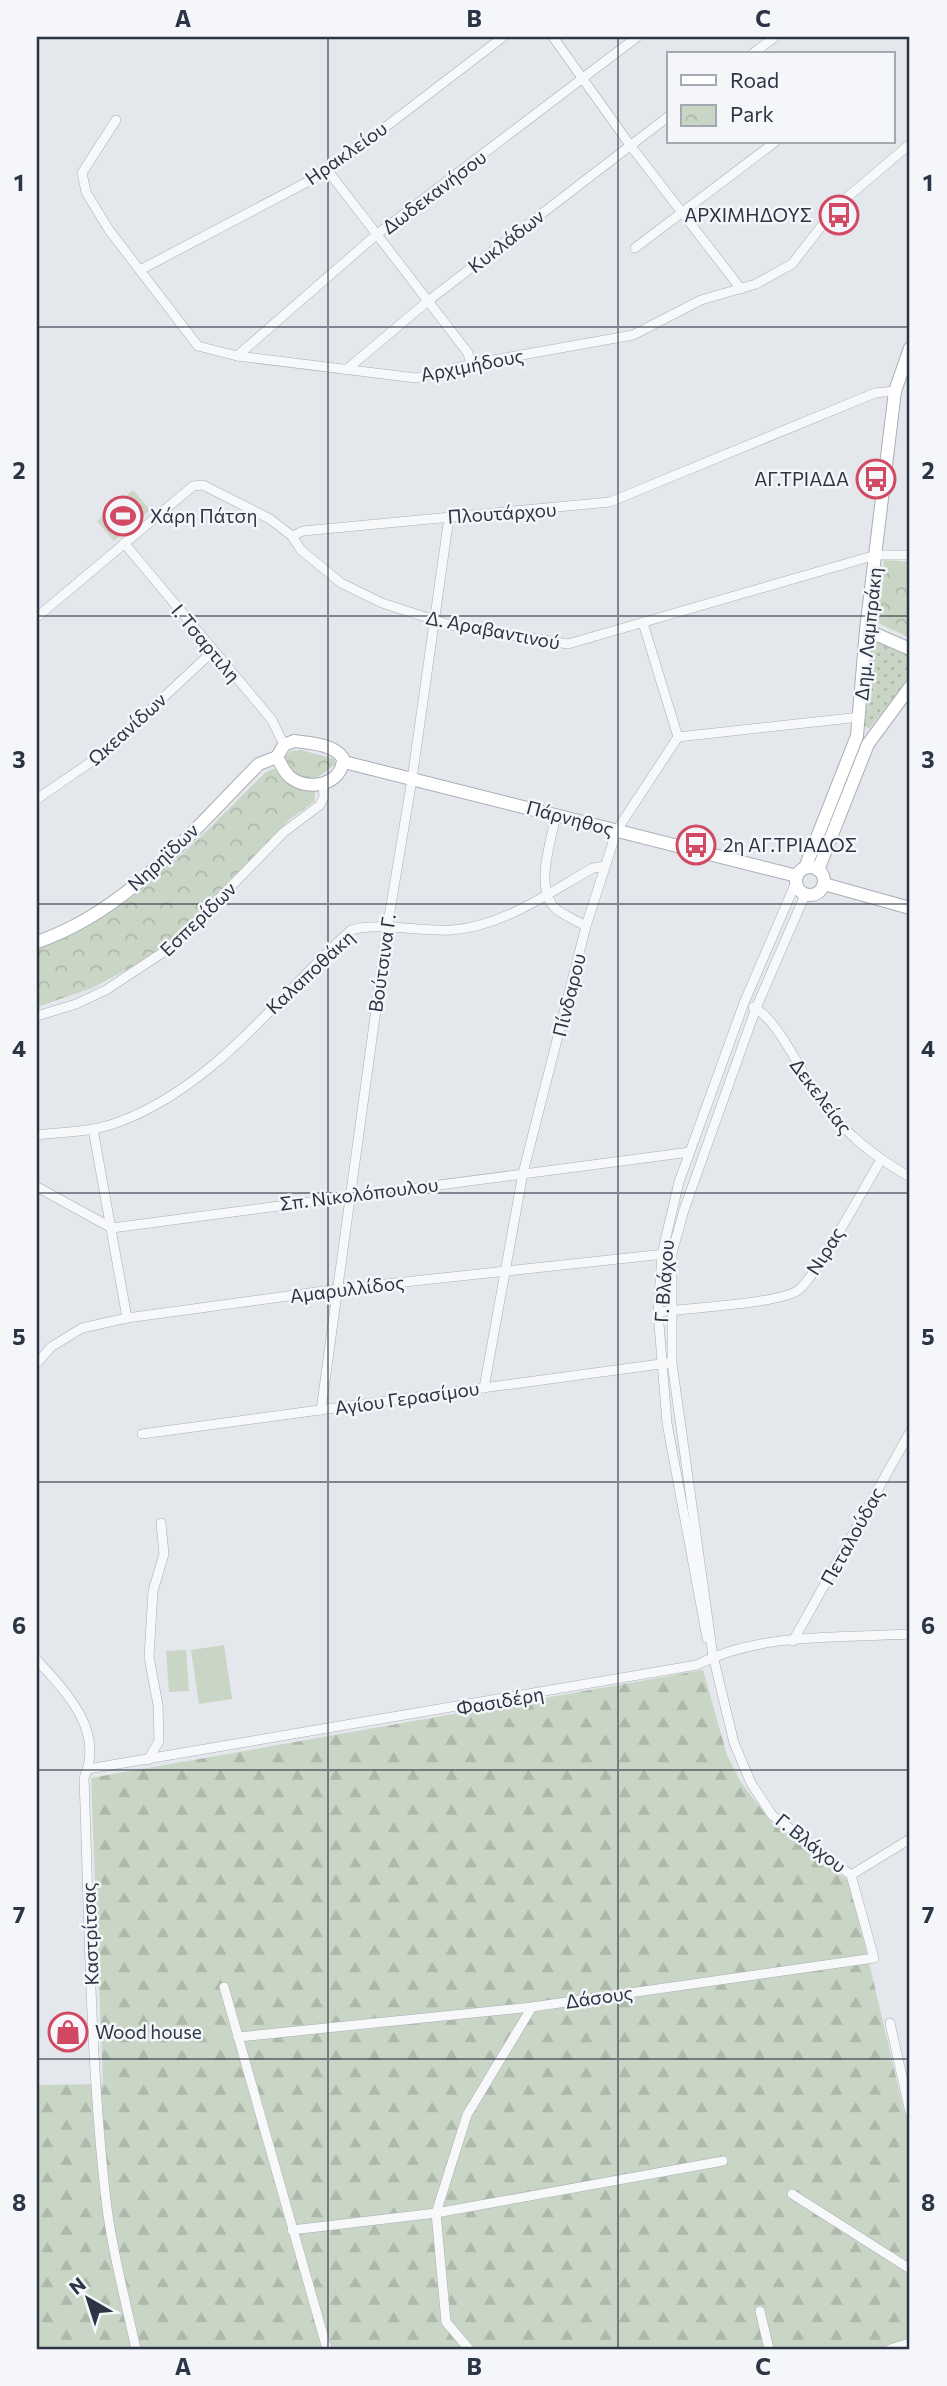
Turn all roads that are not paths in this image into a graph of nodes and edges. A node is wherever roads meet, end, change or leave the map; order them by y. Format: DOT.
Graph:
graph roads {
  1 [pos="503,37"];
  2 [pos="553,37"];
  3 [pos="637,37"];
  4 [pos="775,37"];
  5 [pos="755,52"];
  6 [pos="582,78"];
  7 [pos="667,118"];
  8 [pos="116,120"];
  9 [pos="772,144"];
  10 [pos="910,144"];
  11 [pos="630,145"];
  12 [pos="328,171"];
  13 [pos="684,211"];
  14 [pos="376,235"];
  15 [pos="635,248"];
  16 [pos="140,270"];
  17 [pos="741,289"];
  18 [pos="428,301"];
  19 [pos="910,348"];
  20 [pos="237,356"];
  21 [pos="471,364"];
  22 [pos="346,370"];
  23 [pos="895,391"];
  24 [pos="449,517"];
  25 [pos="292,536"];
  26 [pos="124,543"];
  27 [pos="876,555"];
  28 [pos="910,555"];
  29 [pos="37,617"];
  30 [pos="434,620"];
  31 [pos="643,623"];
  32 [pos="866,630"];
  33 [pos="910,649"];
  34 [pos="212,652"];
  35 [pos="909,692"];
  36 [pos="860,717"];
  37 [pos="678,737"];
  38 [pos="284,745"];
  39 [pos="277,757"];
  40 [pos="344,762"];
  41 [pos="412,779"];
  42 [pos="323,783"];
  43 [pos="37,799"];
  44 [pos="556,814"];
  45 [pos="617,830"];
  46 [pos="605,866"];
  47 [pos="804,874"];
  48 [pos="824,884"];
  49 [pos="547,895"];
  50 [pos="805,895"];
  51 [pos="910,908"];
  52 [pos="586,926"];
  53 [pos="387,929"];
  54 [pos="37,942"];
  55 [pos="744,1003"];
  56 [pos="756,1008"];
  57 [pos="37,1016"];
  58 [pos="93,1129"];
  59 [pos="37,1135"];
  60 [pos="690,1152"];
  61 [pos="881,1160"];
  62 [pos="523,1173"];
  63 [pos="910,1177"];
  64 [pos="37,1187"];
  65 [pos="349,1195"];
  66 [pos="112,1227"];
  67 [pos="667,1254"];
  68 [pos="505,1270"];
  69 [pos="339,1289"];
  70 [pos="671,1310"];
  71 [pos="658,1312"];
  72 [pos="127,1318"];
  73 [pos="37,1363"];
  74 [pos="667,1363"];
  75 [pos="484,1388"];
  76 [pos="321,1410"];
  77 [pos="910,1432"];
  78 [pos="142,1434"];
  79 [pos="161,1523"];
  80 [pos="910,1634"];
  81 [pos="793,1641"];
  82 [pos="713,1657"];
  83 [pos="37,1660"];
  84 [pos="148,1760"];
  85 [pos="88,1769"];
  86 [pos="910,1839"];
  87 [pos="851,1875"];
  88 [pos="224,1987"];
  89 [pos="532,2007"];
  90 [pos="890,2023"];
  91 [pos="238,2037"];
  92 [pos="910,2107"];
  93 [pos="723,2161"];
  94 [pos="792,2194"];
  95 [pos="436,2213"];
  96 [pos="292,2230"];
  97 [pos="910,2269"];
  98 [pos="760,2311"];
  99 [pos="910,2343"];
  100 [pos="136,2349"];
  101 [pos="327,2349"];
  102 [pos="469,2349"];
  103 [pos="769,2349"];
  104 [pos="890,2349"];
  1 -- 12 [label="street, Ηρακλείου"];
  2 -- 6 [label="street"];
  3 -- 6 [label="street, Δωδεκανήσου"];
  4 -- 5 [label="street"];
  6 -- 11 [label="street"];
  6 -- 14 [label="street, Δωδεκανήσου"];
  7 -- 11 [label="street, Κυκλάδων"];
  8 -- 16 [label="street, Αρχιμήδους"];
  9 -- 13 [label="street"];
  10 -- 17 [label="street, Αρχιμήδους"];
  11 -- 13 [label="street"];
  11 -- 18 [label="street, Κυκλάδων"];
  12 -- 14 [label="street"];
  12 -- 16 [label="street, Ηρακλείου"];
  13 -- 15 [label="street"];
  13 -- 17 [label="street"];
  14 -- 18 [label="street"];
  14 -- 20 [label="street, Δωδεκανήσου"];
  16 -- 20 [label="street, Αρχιμήδους"];
  17 -- 21 [label="street, Αρχιμήδους"];
  18 -- 21 [label="street"];
  18 -- 22 [label="street, Κυκλάδων"];
  19 -- 23 [label="street, Δημ. Λαμπράκη"];
  20 -- 22 [label="street, Αρχιμήδους"];
  21 -- 22 [label="street, Αρχιμήδους"];
  23 -- 24 [label="street, Πλουτάρχου"];
  23 -- 27 [label="street, Δημ. Λαμπράκη"];
  24 -- 25 [label="street, Πλουτάρχου"];
  24 -- 30 [label="street, Βούτσινα Γ."];
  25 -- 26 [label="street"];
  25 -- 30 [label="street, Δ. Αραβαντινού"];
  26 -- 29 [label="street"];
  26 -- 34 [label="street, Ι. Τσαρτιλη"];
  27 -- 28 [label="street, Δ. Αραβαντινού"];
  27 -- 31 [label="street, Δ. Αραβαντινού"];
  27 -- 32 [label="street, Δημ. Λαμπράκη"];
  30 -- 31 [label="street, Δ. Αραβαντινού"];
  30 -- 41 [label="street, Βούτσινα Γ."];
  31 -- 37 [label="street"];
  32 -- 33 [label="street"];
  32 -- 36 [label="street, Δημ. Λαμπράκη"];
  34 -- 38 [label="street, Ι. Τσαρτιλη"];
  34 -- 43 [label="street, Ωκεανίδων"];
  35 -- 47 [label="street"];
  36 -- 37 [label="street"];
  36 -- 47 [label="street, Δημ. Λαμπράκη"];
  37 -- 45 [label="street, Πίνδαρου"];
  38 -- 39 [label="street"];
  38 -- 40 [label="street"];
  39 -- 42 [label="street"];
  39 -- 54 [label="street, Νηρηϊδων"];
  40 -- 41 [label="street, Πάρνηθος"];
  40 -- 42 [label="street"];
  41 -- 44 [label="street, Πάρνηθος"];
  41 -- 53 [label="street, Βούτσινα Γ."];
  42 -- 57 [label="street, Εσπερίδων"];
  44 -- 45 [label="street, Πάρνηθος"];
  44 -- 49 [label="street"];
  45 -- 46 [label="street, Πίνδαρου"];
  45 -- 47 [label="street, Πάρνηθος"];
  46 -- 49 [label="street, Καλαποθάκη"];
  46 -- 52 [label="street, Πίνδαρου"];
  47 -- 48 [label="street"];
  47 -- 50 [label="street"];
  47 -- 55 [label="street, Γ. Βλάχου"];
  48 -- 50 [label="street"];
  48 -- 51 [label="street"];
  49 -- 52 [label="street"];
  49 -- 53 [label="street, Καλαποθάκη"];
  50 -- 56 [label="street, Γ. Βλάχου"];
  52 -- 62 [label="street, Πίνδαρου"];
  53 -- 58 [label="street, Καλαποθάκη"];
  53 -- 65 [label="street, Βούτσινα Γ."];
  55 -- 56 [label="street, Δεκελείας"];
  55 -- 60 [label="street, Γ. Βλάχου"];
  56 -- 61 [label="street, Δεκελείας"];
  56 -- 67 [label="street, Γ. Βλάχου"];
  58 -- 59 [label="street, Καλαποθάκη"];
  58 -- 66 [label="street"];
  60 -- 62 [label="street, Σπ. Νικολόπουλου"];
  60 -- 67 [label="street, Γ. Βλάχου"];
  61 -- 63 [label="street, Δεκελείας"];
  61 -- 70 [label="street, Νιρας"];
  62 -- 65 [label="street, Σπ. Νικολόπουλου"];
  62 -- 68 [label="street, Πίνδαρου"];
  64 -- 66 [label="street"];
  65 -- 66 [label="street, Σπ. Νικολόπουλου"];
  65 -- 69 [label="street, Βούτσινα Γ."];
  66 -- 72 [label="street"];
  67 -- 68 [label="street, Αμαρυλλίδος"];
  67 -- 70 [label="street, Γ. Βλάχου"];
  67 -- 71 [label="street, Γ. Βλάχου"];
  68 -- 69 [label="street, Αμαρυλλίδος"];
  68 -- 75 [label="street, Πίνδαρου"];
  69 -- 72 [label="street, Αμαρυλλίδος"];
  69 -- 76 [label="street, Βούτσινα Γ."];
  70 -- 71 [label="street, Νιρας"];
  70 -- 74 [label="street, Γ. Βλάχου"];
  71 -- 74 [label="street, Γ. Βλάχου"];
  72 -- 73 [label="street, Αμαρυλλίδος"];
  74 -- 75 [label="street, Αγίου Γερασίμου"];
  74 -- 82 [label="street, Γ. Βλάχου"];
  75 -- 76 [label="street, Αγίου Γερασίμου"];
  76 -- 78 [label="street, Αγίου Γερασίμου"];
  77 -- 81 [label="street, Πεταλούδας"];
  79 -- 84 [label="street"];
  80 -- 81 [label="street, Φασιδέρη"];
  81 -- 82 [label="street, Φασιδέρη"];
  82 -- 84 [label="street, Φασιδέρη"];
  82 -- 87 [label="street, Γ. Βλάχου"];
  83 -- 85 [label="street, Καστρίτσας"];
  84 -- 85 [label="street, Φασιδέρη"];
  85 -- 100 [label="street, Καστρίτσας"];
  86 -- 87 [label="street"];
  87 -- 89 [label="street, Δάσους"];
  88 -- 91 [label="street"];
  89 -- 91 [label="street, Δάσους"];
  89 -- 95 [label="street"];
  90 -- 92 [label="street"];
  91 -- 96 [label="street"];
  93 -- 95 [label="street"];
  94 -- 97 [label="street"];
  95 -- 96 [label="street"];
  95 -- 102 [label="street"];
  96 -- 101 [label="street"];
  98 -- 103 [label="street"];
  99 -- 104 [label="street"];
}
